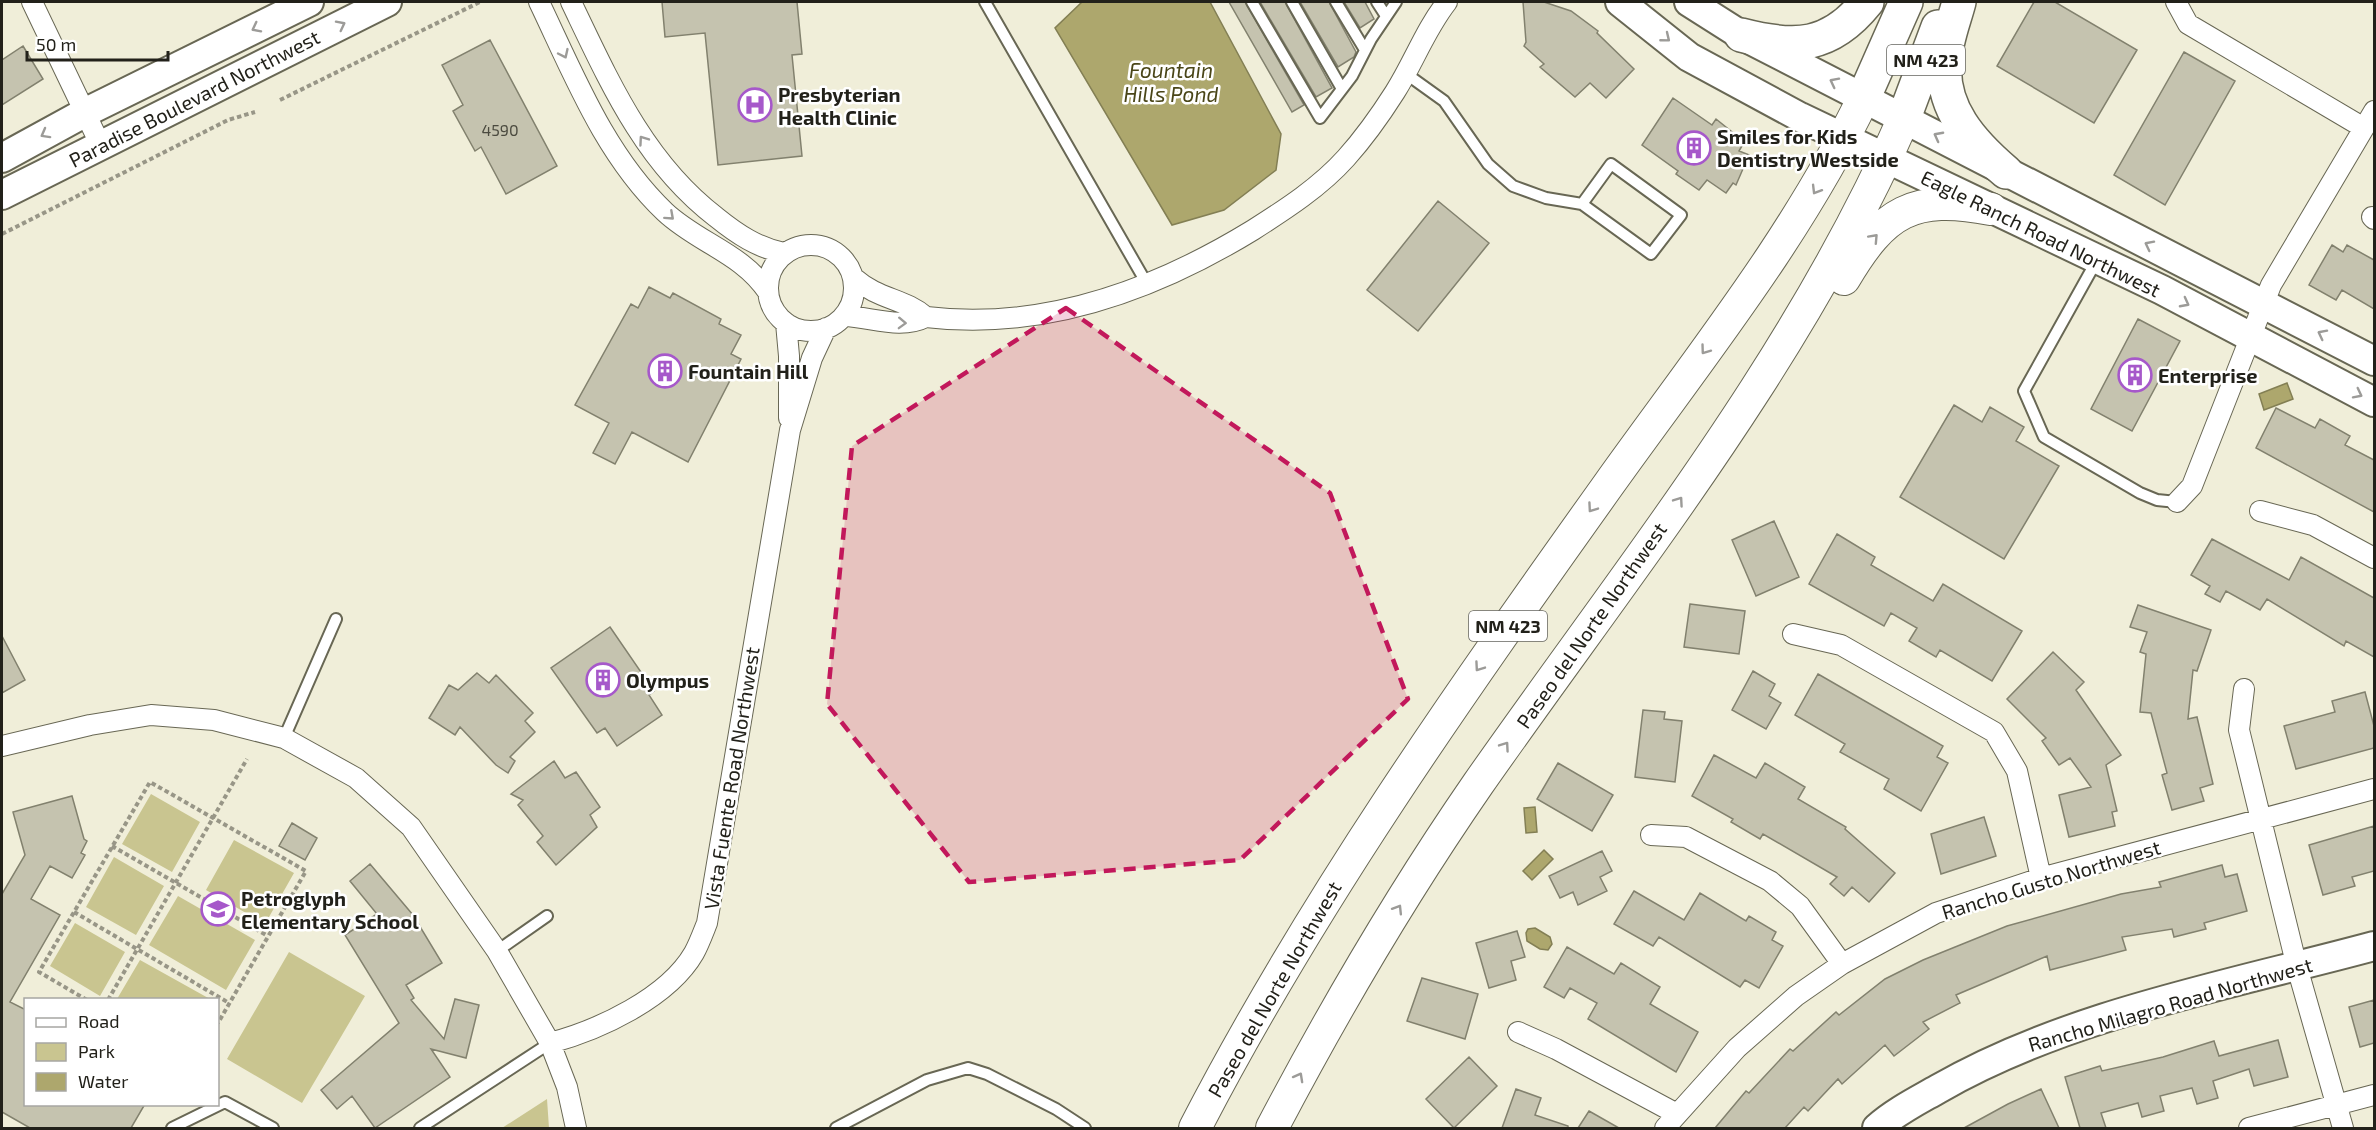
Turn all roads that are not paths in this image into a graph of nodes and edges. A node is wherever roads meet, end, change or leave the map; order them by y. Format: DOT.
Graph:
graph roads {
  1 [pos="32,2"];
  2 [pos="309,2"];
  3 [pos="387,2"];
  4 [pos="539,2"];
  5 [pos="571,2"];
  6 [pos="985,2"];
  7 [pos="1252,2"];
  8 [pos="1292,2"];
  9 [pos="1336,2"];
  10 [pos="1377,2"];
  11 [pos="1396,2"];
  12 [pos="1447,2"];
  13 [pos="1620,2"];
  14 [pos="1689,2"];
  15 [pos="1867,2"];
  16 [pos="1906,2"];
  17 [pos="1946,2"];
  18 [pos="1959,2"];
  19 [pos="2176,2"];
  20 [pos="1386,16"];
  21 [pos="1741,35"];
  22 [pos="1365,50"];
  23 [pos="1405,73"];
  24 [pos="1342,89"];
  25 [pos="1864,98"];
  26 [pos="2374,111"];
  27 [pos="86,112"];
  28 [pos="1904,118"];
  29 [pos="2364,128"];
  30 [pos="1845,138"];
  31 [pos="100,144"];
  32 [pos="2,158"];
  33 [pos="1886,159"];
  34 [pos="2006,172"];
  35 [pos="2,195"];
  36 [pos="1582,204"];
  37 [pos="1991,209"];
  38 [pos="784,253"];
  39 [pos="2097,259"];
  40 [pos="854,278"];
  41 [pos="1147,284"];
  42 [pos="768,292"];
  43 [pos="2262,304"];
  44 [pos="844,316"];
  45 [pos="926,317"];
  46 [pos="786,323"];
  47 [pos="826,328"];
  48 [pos="2250,337"];
  49 [pos="2374,361"];
  50 [pos="2374,402"];
  51 [pos="1738,418"];
  52 [pos="790,430"];
  53 [pos="2177,502"];
  54 [pos="2260,511"];
  55 [pos="2374,558"];
  56 [pos="336,619"];
  57 [pos="1793,634"];
  58 [pos="2244,689"];
  59 [pos="284,738"];
  60 [pos="2,746"];
  61 [pos="2374,789"];
  62 [pos="2260,820"];
  63 [pos="1651,835"];
  64 [pos="2041,878"];
  65 [pos="548,916"];
  66 [pos="2374,946"];
  67 [pos="497,951"];
  68 [pos="1842,964"];
  69 [pos="2297,967"];
  70 [pos="1518,1032"];
  71 [pos="550,1043"];
  72 [pos="2374,1095"];
  73 [pos="2337,1104"];
  74 [pos="219,1105"];
  75 [pos="217,1106"];
  76 [pos="1671,1121"];
  77 [pos="172,1128"];
  78 [pos="273,1128"];
  79 [pos="420,1128"];
  80 [pos="576,1128"];
  81 [pos="836,1128"];
  82 [pos="1085,1128"];
  83 [pos="1195,1128"];
  84 [pos="1272,1128"];
  85 [pos="1877,1128"];
  86 [pos="2249,1128"];
  87 [pos="2343,1128"];
  1 -- 27 [label="street"];
  2 -- 27 [label="street, Paradise Boulevard Northwest, one-way"];
  31 -- 3 [label="street, Paradise Boulevard Northwest, one-way"];
  4 -- 42 [label="street, one-way"];
  38 -- 5 [label="street, one-way"];
  6 -- 41 [label="lane"];
  7 -- 24 [label="lane"];
  8 -- 24 [label="lane"];
  9 -- 22 [label="lane"];
  10 -- 20 [label="lane"];
  11 -- 20 [label="lane"];
  12 -- 23 [label="street"];
  13 -- 30 [label="street, Eagle Ranch Road Northwest, one-way"];
  14 -- 21 [label="street, Eagle Ranch Road Northwest"];
  15 -- 21 [label="highway"];
  16 -- 25 [label="highway, NM 423"];
  17 -- 28 [label="highway, NM 423"];
  18 -- 34 [label="highway"];
  19 -- 29 [label="street"];
  20 -- 22 [label="lane"];
  25 -- 21 [label="street, Eagle Ranch Road Northwest, one-way"];
  22 -- 24 [label="lane"];
  23 -- 36 [label="lane"];
  23 -- 41 [label="street"];
  25 -- 28 [label="street, Eagle Ranch Road Northwest"];
  25 -- 30 [label="main road, NM 423"];
  26 -- 29 [label="street"];
  27 -- 31 [label="street"];
  27 -- 32 [label="street, Paradise Boulevard Northwest, one-way"];
  28 -- 33 [label="main road, Paseo del Norte Northwest / NM 423"];
  34 -- 28 [label="street, Eagle Ranch Road Northwest, one-way"];
  29 -- 43 [label="street"];
  30 -- 33 [label="street, Eagle Ranch Road Northwest"];
  30 -- 83 [label="main road, Paseo del Norte Northwest / NM 423, one-way"];
  31 -- 35 [label="street, Paradise Boulevard Northwest"];
  33 -- 37 [label="street, Eagle Ranch Road Northwest"];
  33 -- 51 [label="main road, Paseo del Norte Northwest / NM 423"];
  43 -- 34 [label="street, Eagle Ranch Road Northwest, one-way"];
  36 -- 36 [label="lane"];
  37 -- 39 [label="street, Eagle Ranch Road Northwest"];
  51 -- 37 [label="main road, one-way"];
  38 -- 40 [label="street"];
  38 -- 42 [label="street"];
  39 -- 48 [label="street, Eagle Ranch Road Northwest, one-way"];
  39 -- 53 [label="lane"];
  40 -- 44 [label="street"];
  40 -- 45 [label="street"];
  41 -- 45 [label="street"];
  42 -- 46 [label="street"];
  43 -- 48 [label="street"];
  49 -- 43 [label="street, Eagle Ranch Road Northwest, one-way"];
  44 -- 45 [label="street, one-way"];
  44 -- 47 [label="street"];
  46 -- 47 [label="street"];
  46 -- 52 [label="street, Vista Fuente Road Northwest"];
  47 -- 52 [label="street, Vista Fuente Road Northwest"];
  48 -- 50 [label="street, Eagle Ranch Road Northwest, one-way"];
  48 -- 53 [label="street"];
  84 -- 51 [label="main road, Paseo del Norte Northwest / NM 423, one-way"];
  52 -- 71 [label="street, Vista Fuente Road Northwest"];
  54 -- 55 [label="street"];
  56 -- 59 [label="lane"];
  57 -- 64 [label="street"];
  58 -- 62 [label="street"];
  59 -- 60 [label="street"];
  59 -- 67 [label="street"];
  61 -- 62 [label="street, Rancho Gusto Northwest"];
  62 -- 64 [label="street, Rancho Gusto Northwest"];
  62 -- 69 [label="street"];
  63 -- 68 [label="street"];
  64 -- 68 [label="street, Rancho Gusto Northwest"];
  65 -- 67 [label="lane"];
  66 -- 69 [label="street, Rancho Milagro Road Northwest"];
  67 -- 71 [label="street"];
  68 -- 76 [label="street, Rancho Gusto Northwest"];
  69 -- 73 [label="street"];
  69 -- 85 [label="street, Rancho Milagro Road Northwest"];
  70 -- 76 [label="street"];
  71 -- 79 [label="lane"];
  71 -- 80 [label="street"];
  72 -- 73 [label="street"];
  73 -- 86 [label="street"];
  73 -- 87 [label="street"];
  74 -- 78 [label="lane"];
  75 -- 77 [label="lane"];
  81 -- 82 [label="lane"];
}
